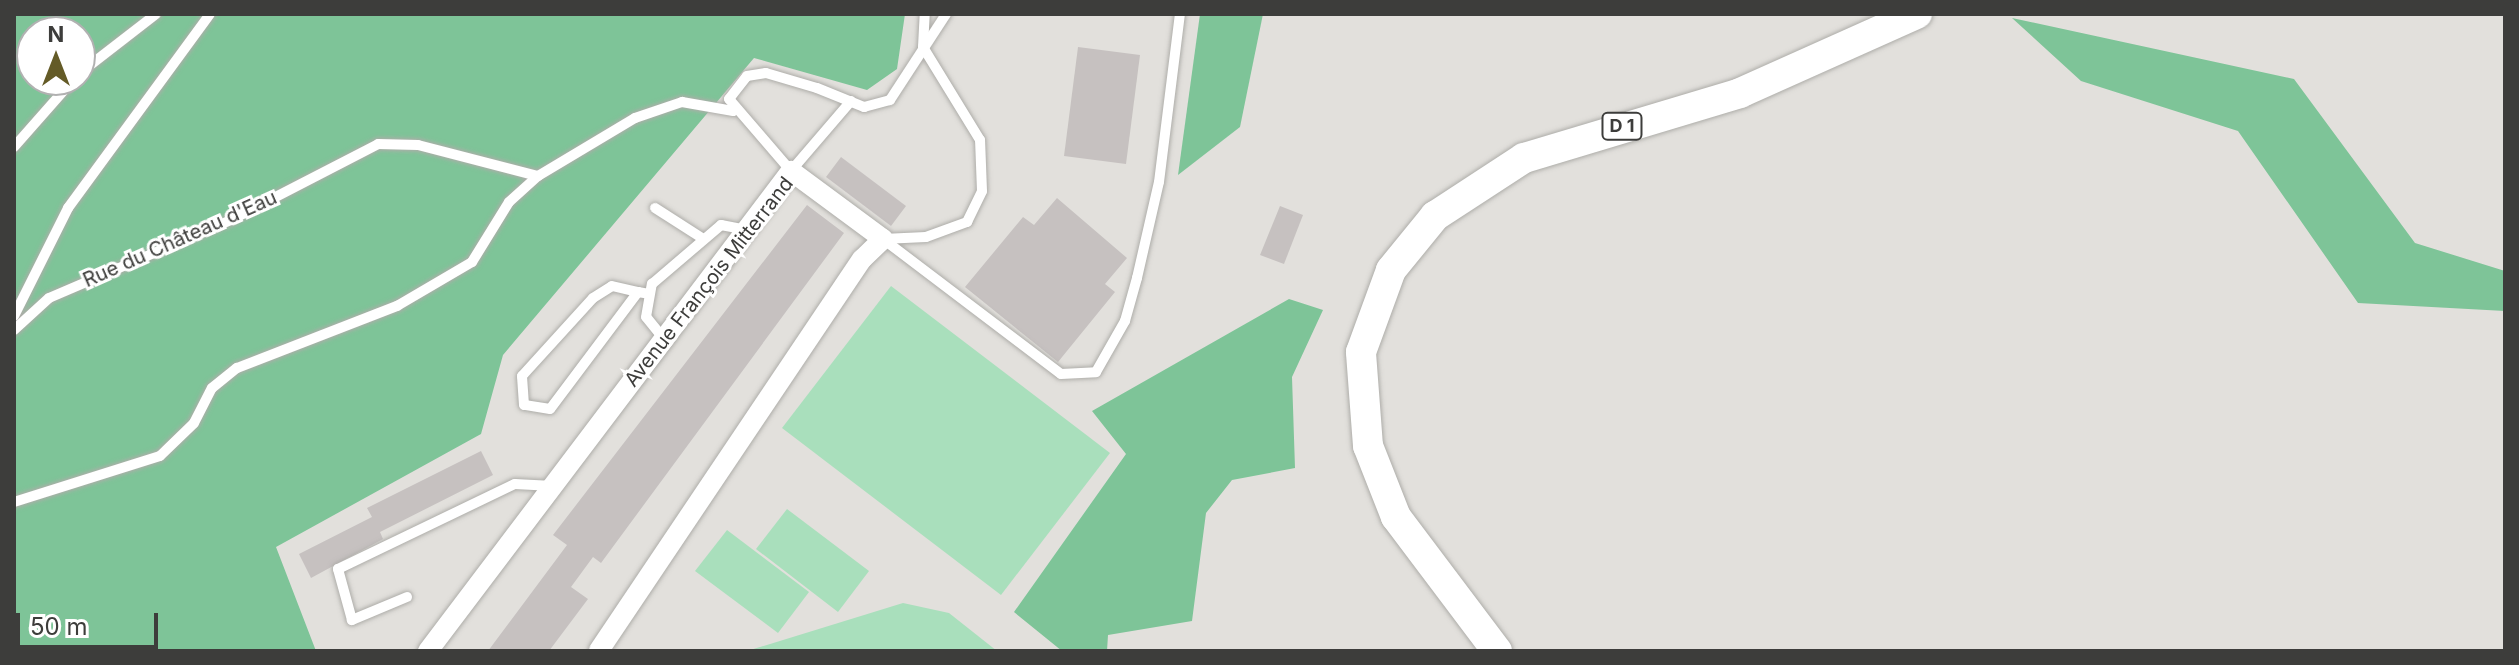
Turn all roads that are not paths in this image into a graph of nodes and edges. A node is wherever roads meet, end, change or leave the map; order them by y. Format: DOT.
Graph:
graph roads {
  1 [pos="156,14"];
  2 [pos="210,14"];
  3 [pos="925,14"];
  4 [pos="946,14"];
  5 [pos="1180,14"];
  6 [pos="1917,14"];
  7 [pos="923,47"];
  8 [pos="96,61"];
  9 [pos="59,96"];
  10 [pos="851,101"];
  11 [pos="733,111"];
  12 [pos="14,147"];
  13 [pos="791,171"];
  14 [pos="538,176"];
  15 [pos="655,208"];
  16 [pos="747,230"];
  17 [pos="702,238"];
  18 [pos="883,239"];
  19 [pos="644,293"];
  20 [pos="14,316"];
  21 [pos="14,330"];
  22 [pos="664,339"];
  23 [pos="553,486"];
  24 [pos="14,502"];
  25 [pos="407,597"];
  26 [pos="428,651"];
  27 [pos="599,651"];
  28 [pos="1497,651"];
  1 -- 8 [label="lane"];
  2 -- 20 [label="lane"];
  3 -- 7 [label="lane"];
  4 -- 7 [label="lane"];
  5 -- 18 [label="lane"];
  6 -- 28 [label="main road, D 1"];
  7 -- 10 [label="lane"];
  7 -- 18 [label="lane"];
  9 -- 12 [label="lane"];
  10 -- 11 [label="lane"];
  10 -- 13 [label="lane"];
  11 -- 13 [label="lane"];
  11 -- 14 [label="lane"];
  13 -- 16 [label="street, Avenue François Mitterrand"];
  13 -- 18 [label="street, Avenue François Mitterrand"];
  14 -- 21 [label="lane, Rue du Château d'Eau"];
  14 -- 24 [label="lane"];
  15 -- 17 [label="lane"];
  16 -- 17 [label="lane"];
  16 -- 22 [label="street, Avenue François Mitterrand"];
  17 -- 19 [label="lane"];
  18 -- 27 [label="street"];
  19 -- 19 [label="lane"];
  19 -- 22 [label="lane"];
  22 -- 23 [label="street, Avenue François Mitterrand"];
  23 -- 25 [label="lane"];
  23 -- 26 [label="street, Avenue François Mitterrand"];
}
